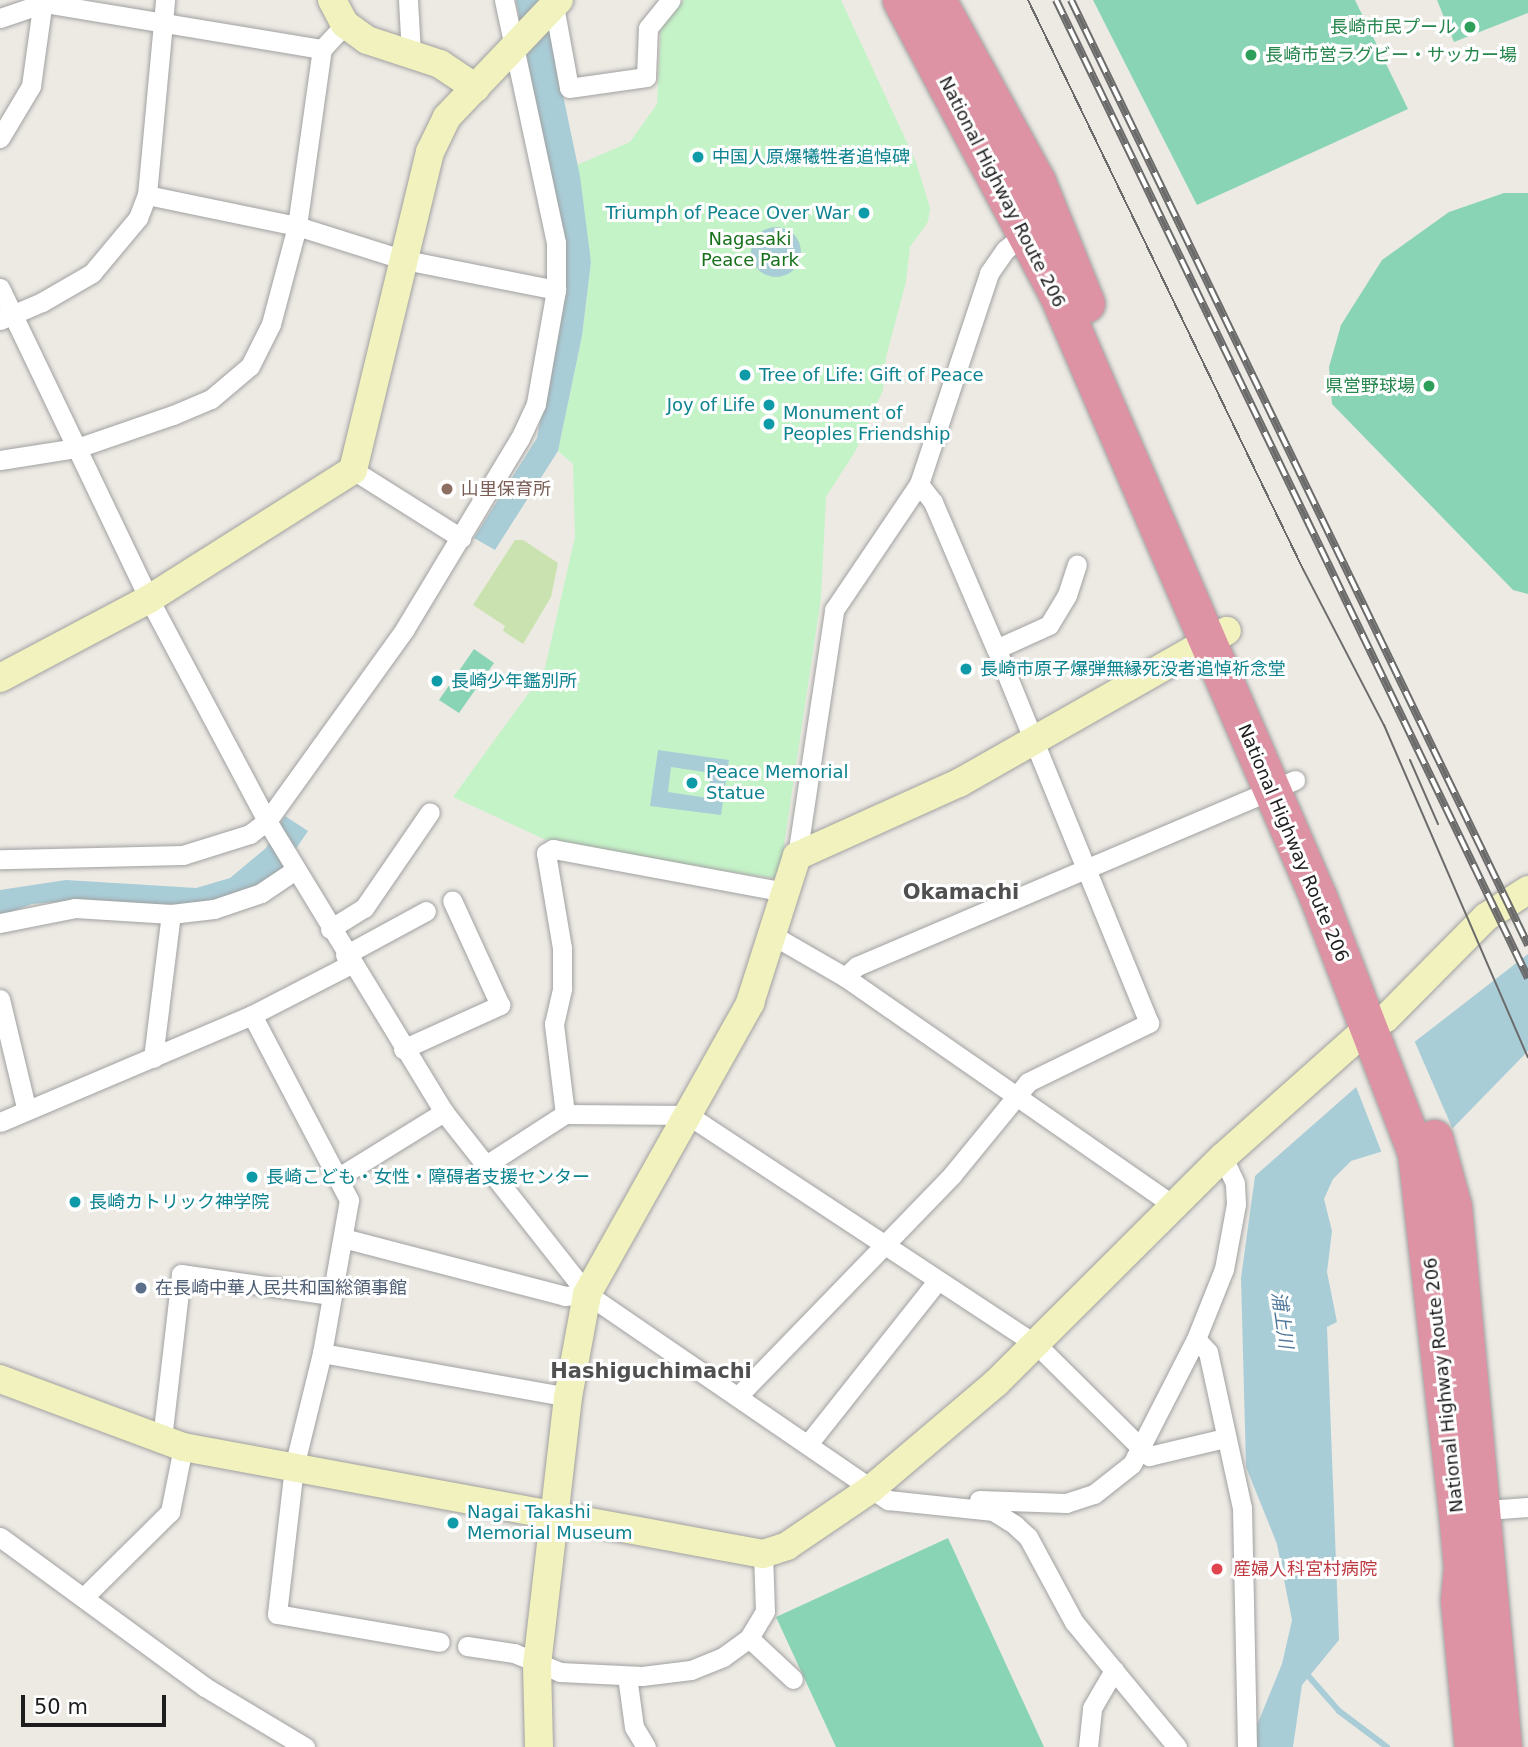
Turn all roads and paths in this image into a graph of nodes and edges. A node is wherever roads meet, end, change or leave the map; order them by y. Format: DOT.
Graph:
graph roads {
  1 [pos="165,0"];
  2 [pos="408,0"];
  3 [pos="504,0"];
  4 [pos="671,0"];
  5 [pos="901,0"];
  6 [pos="937,0"];
  7 [pos="43,1"];
  8 [pos="554,6"];
  9 [pos="339,12"];
  10 [pos="0,18"];
  11 [pos="163,23"];
  12 [pos="519,45"];
  13 [pos="322,49"];
  14 [pos="411,54"];
  15 [pos="476,88"];
  16 [pos="0,138"];
  17 [pos="147,195"];
  18 [pos="297,226"];
  19 [pos="1027,232"];
  20 [pos="405,260"];
  21 [pos="0,288"];
  22 [pos="556,290"];
  23 [pos="7,318"];
  24 [pos="77,447"];
  25 [pos="0,460"];
  26 [pos="353,470"];
  27 [pos="919,484"];
  28 [pos="461,538"];
  29 [pos="1077,565"];
  30 [pos="149,599"];
  31 [pos="1217,636"];
  32 [pos="996,649"];
  33 [pos="0,678"];
  34 [pos="1033,740"];
  35 [pos="1284,785"];
  36 [pos="429,812"];
  37 [pos="269,824"];
  38 [pos="797,856"];
  39 [pos="0,859"];
  40 [pos="292,867"];
  41 [pos="1085,873"];
  42 [pos="1528,890"];
  43 [pos="786,892"];
  44 [pos="452,900"];
  45 [pos="426,911"];
  46 [pos="171,914"];
  47 [pos="0,923"];
  48 [pos="330,929"];
  49 [pos="774,936"];
  50 [pos="348,960"];
  51 [pos="845,977"];
  52 [pos="0,999"];
  53 [pos="253,1014"];
  54 [pos="1384,1038"];
  55 [pos="403,1049"];
  56 [pos="153,1058"];
  57 [pos="1014,1095"];
  58 [pos="26,1107"];
  59 [pos="444,1112"];
  60 [pos="565,1114"];
  61 [pos="688,1115"];
  62 [pos="0,1122"];
  63 [pos="1223,1157"];
  64 [pos="486,1165"];
  65 [pos="337,1178"];
  66 [pos="1173,1205"];
  67 [pos="343,1238"];
  68 [pos="886,1245"];
  69 [pos="937,1281"];
  70 [pos="587,1294"];
  71 [pos="331,1295"];
  72 [pos="1196,1339"];
  73 [pos="1037,1345"];
  74 [pos="322,1353"];
  75 [pos="0,1379"];
  76 [pos="738,1396"];
  77 [pos="568,1397"];
  78 [pos="1225,1438"];
  79 [pos="173,1443"];
  80 [pos="808,1444"];
  81 [pos="1140,1446"];
  82 [pos="294,1467"];
  83 [pos="872,1489"];
  84 [pos="923,1504"];
  85 [pos="1528,1507"];
  86 [pos="1469,1512"];
  87 [pos="554,1519"];
  88 [pos="0,1537"];
  89 [pos="763,1554"];
  90 [pos="85,1596"];
  91 [pos="749,1638"];
  92 [pos="440,1642"];
  93 [pos="467,1646"];
  94 [pos="537,1665"];
  95 [pos="1114,1670"];
  96 [pos="627,1676"];
  97 [pos="793,1679"];
  98 [pos="305,1747"];
  99 [pos="539,1747"];
  100 [pos="646,1747"];
  101 [pos="1088,1747"];
  102 [pos="1177,1747"];
  103 [pos="1247,1747"];
  104 [pos="1473,1747"];
  105 [pos="1503,1747"];
  1 -- 11 [label="street"];
  2 -- 14 [label="street"];
  3 -- 12 [label="street"];
  4 -- 8 [label="street"];
  5 -- 19 [label="highway, National Highway Route 206"];
  6 -- 31 [label="highway, National Highway Route 206"];
  7 -- 10 [label="street"];
  7 -- 11 [label="street"];
  7 -- 16 [label="street"];
  8 -- 12 [label="street"];
  9 -- 13 [label="street"];
  9 -- 14 [label="street"];
  11 -- 13 [label="street"];
  11 -- 17 [label="street"];
  12 -- 15 [label="street"];
  12 -- 22 [label="street"];
  13 -- 18 [label="street"];
  14 -- 15 [label="street"];
  15 -- 20 [label="street"];
  17 -- 18 [label="street"];
  17 -- 23 [label="street"];
  18 -- 20 [label="street"];
  18 -- 24 [label="street"];
  19 -- 27 [label="street"];
  19 -- 31 [label="highway, National Highway Route 206"];
  20 -- 22 [label="street"];
  20 -- 26 [label="street"];
  21 -- 23 [label="street"];
  22 -- 28 [label="street"];
  23 -- 24 [label="street"];
  24 -- 25 [label="street"];
  24 -- 30 [label="street"];
  26 -- 28 [label="street"];
  26 -- 30 [label="street"];
  27 -- 32 [label="street"];
  27 -- 38 [label="street"];
  28 -- 37 [label="street"];
  29 -- 32 [label="street"];
  30 -- 33 [label="street"];
  30 -- 37 [label="street"];
  31 -- 34 [label="street"];
  31 -- 35 [label="highway, National Highway Route 206"];
  32 -- 34 [label="street"];
  34 -- 38 [label="street"];
  34 -- 41 [label="street"];
  35 -- 41 [label="street"];
  35 -- 54 [label="highway, National Highway Route 206"];
  36 -- 48 [label="street"];
  37 -- 39 [label="street"];
  37 -- 40 [label="street"];
  38 -- 43 [label="street"];
  40 -- 46 [label="street"];
  40 -- 48 [label="street"];
  41 -- 51 [label="street"];
  41 -- 57 [label="street"];
  42 -- 54 [label="street"];
  43 -- 49 [label="street"];
  43 -- 60 [label="street"];
  44 -- 55 [label="street"];
  45 -- 50 [label="street"];
  46 -- 47 [label="street"];
  46 -- 56 [label="street"];
  48 -- 50 [label="street"];
  49 -- 51 [label="street"];
  49 -- 61 [label="street"];
  50 -- 53 [label="street"];
  50 -- 55 [label="street"];
  51 -- 57 [label="street"];
  52 -- 58 [label="street"];
  53 -- 56 [label="street"];
  53 -- 65 [label="street"];
  54 -- 63 [label="street"];
  54 -- 86 [label="highway, National Highway Route 206"];
  55 -- 59 [label="street"];
  56 -- 58 [label="street"];
  57 -- 66 [label="street"];
  57 -- 68 [label="street"];
  58 -- 62 [label="street"];
  59 -- 64 [label="street"];
  59 -- 65 [label="street"];
  60 -- 61 [label="street"];
  60 -- 64 [label="street"];
  61 -- 68 [label="street"];
  61 -- 70 [label="street"];
  63 -- 66 [label="street"];
  63 -- 72 [label="street"];
  64 -- 70 [label="street"];
  65 -- 67 [label="street"];
  66 -- 73 [label="street"];
  67 -- 70 [label="street"];
  67 -- 71 [label="street"];
  68 -- 69 [label="street"];
  68 -- 76 [label="street"];
  69 -- 73 [label="street"];
  69 -- 80 [label="street"];
  70 -- 76 [label="street"];
  70 -- 77 [label="street"];
  71 -- 74 [label="street"];
  71 -- 79 [label="street"];
  72 -- 78 [label="street"];
  72 -- 81 [label="street"];
  73 -- 81 [label="street"];
  73 -- 83 [label="street"];
  74 -- 77 [label="street"];
  74 -- 82 [label="street"];
  75 -- 79 [label="street"];
  76 -- 80 [label="street"];
  77 -- 87 [label="street"];
  78 -- 81 [label="street"];
  78 -- 103 [label="street"];
  79 -- 82 [label="street"];
  79 -- 90 [label="street"];
  80 -- 83 [label="street"];
  81 -- 84 [label="street"];
  82 -- 87 [label="street"];
  82 -- 92 [label="street"];
  83 -- 84 [label="street"];
  83 -- 89 [label="street"];
  84 -- 95 [label="street"];
  85 -- 86 [label="street"];
  86 -- 104 [label="highway, National Highway Route 206"];
  86 -- 105 [label="highway, National Highway Route 206"];
  87 -- 89 [label="street"];
  87 -- 94 [label="street"];
  88 -- 90 [label="street"];
  89 -- 91 [label="street"];
  90 -- 98 [label="street"];
  91 -- 96 [label="street"];
  91 -- 97 [label="street"];
  93 -- 94 [label="street"];
  94 -- 96 [label="street"];
  94 -- 99 [label="street"];
  95 -- 101 [label="street"];
  95 -- 102 [label="street"];
  96 -- 100 [label="street"];
}
